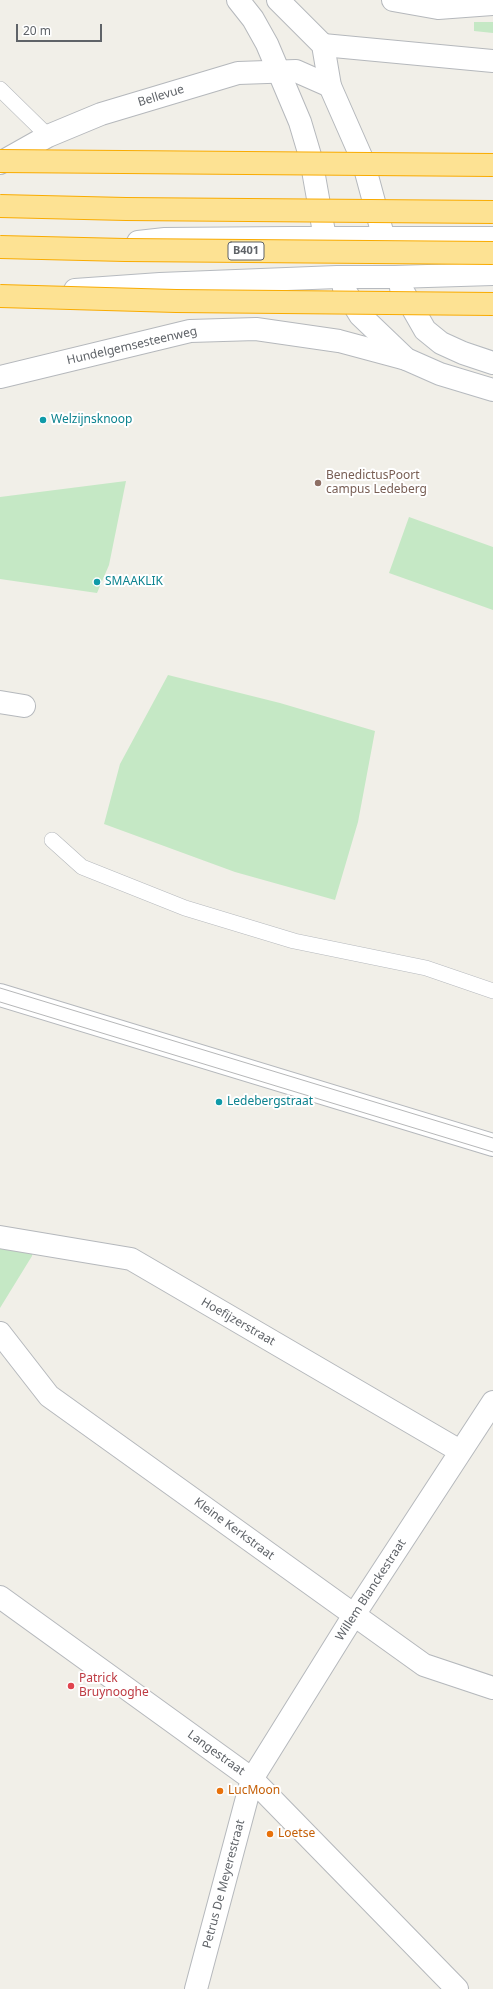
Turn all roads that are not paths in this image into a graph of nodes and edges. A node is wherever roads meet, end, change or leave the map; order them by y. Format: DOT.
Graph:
graph roads {
  1 [pos="238,0"];
  2 [pos="278,0"];
  3 [pos="393,0"];
  4 [pos="493,4"];
  5 [pos="323,45"];
  6 [pos="493,61"];
  7 [pos="278,72"];
  8 [pos="330,86"];
  9 [pos="0,89"];
  10 [pos="48,136"];
  11 [pos="0,162"];
  12 [pos="493,165"];
  13 [pos="0,206"];
  14 [pos="493,212"];
  15 [pos="325,238"];
  16 [pos="493,238"];
  17 [pos="384,239"];
  18 [pos="0,247"];
  19 [pos="493,253"];
  20 [pos="0,254"];
  21 [pos="493,274"];
  22 [pos="337,277"];
  23 [pos="395,277"];
  24 [pos="0,296"];
  25 [pos="0,300"];
  26 [pos="493,304"];
  27 [pos="406,359"];
  28 [pos="493,363"];
  29 [pos="0,377"];
  30 [pos="493,390"];
  31 [pos="0,702"];
  32 [pos="24,706"];
  33 [pos="52,840"];
  34 [pos="493,991"];
  35 [pos="0,995"];
  36 [pos="493,1145"];
  37 [pos="0,1237"];
  38 [pos="0,1333"];
  39 [pos="493,1402"];
  40 [pos="460,1451"];
  41 [pos="0,1597"];
  42 [pos="354,1615"];
  43 [pos="493,1688"];
  44 [pos="252,1779"];
  45 [pos="196,1989"];
  46 [pos="457,1989"];
  1 -- 7 [label="street, Hundelgemsesteenweg"];
  2 -- 5 [label="street"];
  3 -- 4 [label="street"];
  5 -- 6 [label="street"];
  5 -- 8 [label="street"];
  7 -- 8 [label="street, Bellevue"];
  7 -- 10 [label="street, Bellevue"];
  7 -- 15 [label="street, Hundelgemsesteenweg"];
  8 -- 17 [label="street"];
  9 -- 10 [label="lane"];
  10 -- 11 [label="street, Bellevue"];
  11 -- 12 [label="highway, bridge"];
  13 -- 14 [label="highway, bridge"];
  15 -- 17 [label="street"];
  15 -- 20 [label="street"];
  15 -- 22 [label="street, Hundelgemsesteenweg"];
  16 -- 17 [label="street"];
  17 -- 23 [label="street"];
  18 -- 19 [label="highway, B401, bridge"];
  21 -- 23 [label="street"];
  22 -- 23 [label="street"];
  22 -- 25 [label="street"];
  22 -- 27 [label="street, Hundelgemsesteenweg"];
  23 -- 28 [label="street"];
  24 -- 26 [label="highway, bridge"];
  27 -- 29 [label="street, Hundelgemsesteenweg"];
  27 -- 30 [label="street, Hundelgemsesteenweg"];
  31 -- 32 [label="street"];
  33 -- 34 [label="lane"];
  35 -- 36 [label="street"];
  37 -- 40 [label="street, Hoefijzerstraat"];
  38 -- 42 [label="street, Kleine Kerkstraat"];
  39 -- 40 [label="street, Willem Blanckestraat"];
  40 -- 42 [label="street, Willem Blanckestraat"];
  41 -- 44 [label="street, Langestraat"];
  42 -- 43 [label="street, Kleine Kerkstraat"];
  42 -- 44 [label="street, Willem Blanckestraat"];
  44 -- 45 [label="street, Petrus De Meyerestraat"];
  44 -- 46 [label="street, Langestraat"];
}
